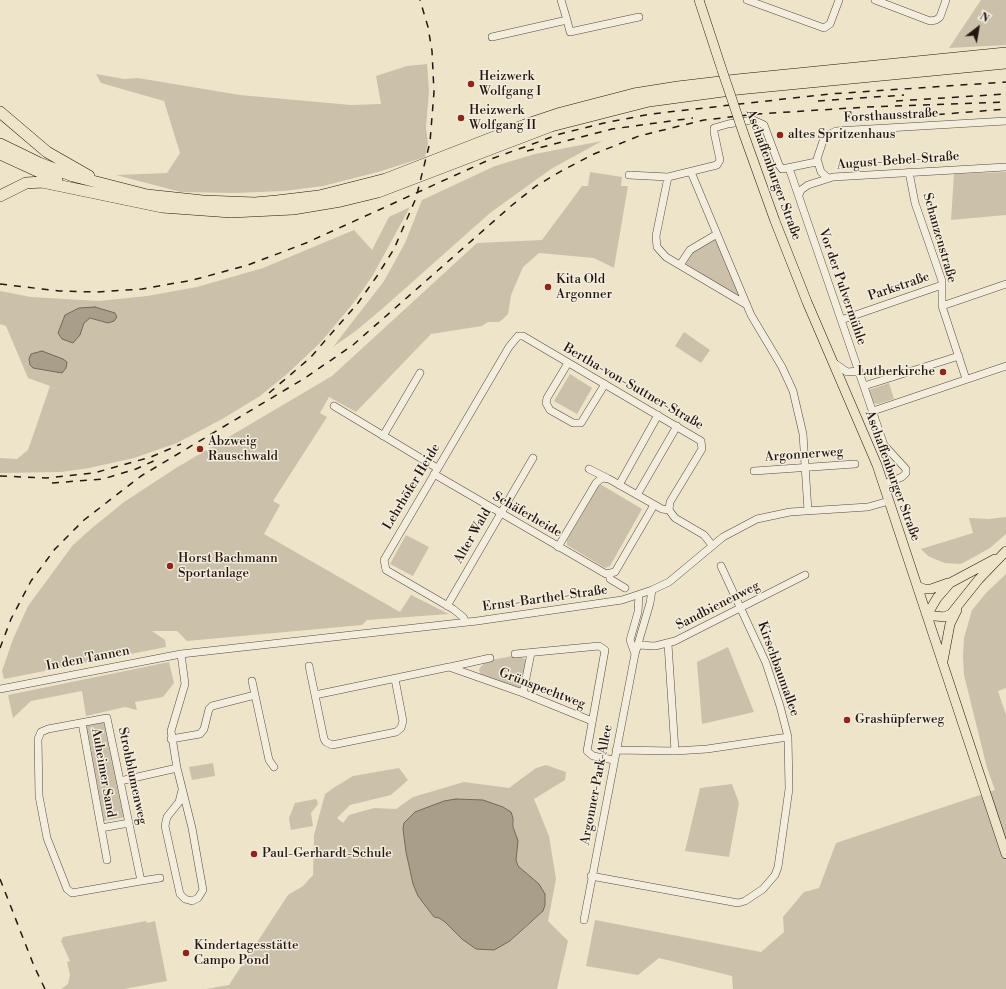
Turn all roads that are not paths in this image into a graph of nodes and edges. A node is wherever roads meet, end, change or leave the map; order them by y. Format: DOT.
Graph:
graph roads {
  1 [pos="561,0"];
  2 [pos="698,0"];
  3 [pos="747,0"];
  4 [pos="839,0"];
  5 [pos="875,0"];
  6 [pos="946,0"];
  7 [pos="639,17"];
  8 [pos="567,20"];
  9 [pos="492,37"];
  10 [pos="1006,53"];
  11 [pos="1006,62"];
  12 [pos="0,112"];
  13 [pos="1006,121"];
  14 [pos="0,144"];
  15 [pos="0,154"];
  16 [pos="816,162"];
  17 [pos="1006,166"];
  18 [pos="790,168"];
  19 [pos="691,172"];
  20 [pos="910,172"];
  21 [pos="629,175"];
  22 [pos="668,178"];
  23 [pos="828,178"];
  24 [pos="107,186"];
  25 [pos="92,192"];
  26 [pos="799,195"];
  27 [pos="0,196"];
  28 [pos="717,234"];
  29 [pos="680,265"];
  30 [pos="1006,284"];
  31 [pos="942,285"];
  32 [pos="747,305"];
  33 [pos="942,306"];
  34 [pos="841,320"];
  35 [pos="518,336"];
  36 [pos="959,356"];
  37 [pos="568,363"];
  38 [pos="834,363"];
  39 [pos="1006,366"];
  40 [pos="859,371"];
  41 [pos="420,373"];
  42 [pos="966,380"];
  43 [pos="605,384"];
  44 [pos="864,386"];
  45 [pos="334,406"];
  46 [pos="873,411"];
  47 [pos="658,415"];
  48 [pos="677,426"];
  49 [pos="383,436"];
  50 [pos="533,458"];
  51 [pos="855,464"];
  52 [pos="805,468"];
  53 [pos="589,469"];
  54 [pos="435,471"];
  55 [pos="754,471"];
  56 [pos="609,479"];
  57 [pos="884,484"];
  58 [pos="619,485"];
  59 [pos="637,495"];
  60 [pos="889,501"];
  61 [pos="654,505"];
  62 [pos="669,510"];
  63 [pos="808,511"];
  64 [pos="501,514"];
  65 [pos="712,545"];
  66 [pos="558,547"];
  67 [pos="1004,553"];
  68 [pos="721,566"];
  69 [pos="610,574"];
  70 [pos="806,576"];
  71 [pos="950,583"];
  72 [pos="917,586"];
  73 [pos="624,588"];
  74 [pos="652,590"];
  75 [pos="639,595"];
  76 [pos="447,606"];
  77 [pos="742,607"];
  78 [pos="958,607"];
  79 [pos="927,615"];
  80 [pos="466,622"];
  81 [pos="668,644"];
  82 [pos="638,645"];
  83 [pos="531,653"];
  84 [pos="181,654"];
  85 [pos="515,654"];
  86 [pos="635,654"];
  87 [pos="490,658"];
  88 [pos="943,662"];
  89 [pos="309,666"];
  90 [pos="449,667"];
  91 [pos="395,679"];
  92 [pos="252,681"];
  93 [pos="0,689"];
  94 [pos="523,693"];
  95 [pos="255,695"];
  96 [pos="315,695"];
  97 [pos="592,721"];
  98 [pos="82,723"];
  99 [pos="788,737"];
  100 [pos="171,739"];
  101 [pos="616,750"];
  102 [pos="675,751"];
  103 [pos="614,760"];
  104 [pos="274,767"];
  105 [pos="177,768"];
  106 [pos="120,781"];
  107 [pos="182,790"];
  108 [pos="173,810"];
  109 [pos="190,816"];
  110 [pos="129,824"];
  111 [pos="101,828"];
  112 [pos="1006,854"];
  113 [pos="107,860"];
  114 [pos="591,876"];
  115 [pos="160,878"];
  116 [pos="141,881"];
  117 [pos="584,920"];
  1 -- 8 [label="street"];
  2 -- 38 [label="main road, Aschaffenburger Straße, bridge"];
  3 -- 4 [label="street"];
  5 -- 6 [label="street"];
  7 -- 8 [label="street"];
  8 -- 9 [label="street"];
  10 -- 24 [label="highway"];
  11 -- 25 [label="highway"];
  12 -- 24 [label="highway"];
  13 -- 16 [label="street, Forsthausstraße"];
  14 -- 24 [label="highway"];
  15 -- 25 [label="highway"];
  16 -- 18 [label="street"];
  16 -- 23 [label="street"];
  17 -- 20 [label="street, August-Bebel-Straße"];
  18 -- 19 [label="street"];
  18 -- 26 [label="street, Vor der Pulvermühle"];
  19 -- 22 [label="street"];
  19 -- 28 [label="street"];
  20 -- 23 [label="street, August-Bebel-Straße"];
  20 -- 31 [label="street, Schanzenstraße"];
  21 -- 22 [label="street"];
  22 -- 29 [label="street"];
  23 -- 26 [label="street, August-Bebel-Straße"];
  25 -- 27 [label="highway"];
  26 -- 34 [label="street, Vor der Pulvermühle"];
  28 -- 29 [label="street"];
  28 -- 32 [label="street"];
  29 -- 32 [label="street"];
  30 -- 33 [label="street"];
  31 -- 33 [label="street, Schanzenstraße"];
  31 -- 34 [label="street, Parkstraße"];
  32 -- 52 [label="street"];
  33 -- 36 [label="street, Schanzenstraße"];
  34 -- 40 [label="street, Vor der Pulvermühle"];
  35 -- 37 [label="street, Bertha-von-Suttner-Straße"];
  35 -- 54 [label="street, Lehrhöfer Heide"];
  36 -- 42 [label="street, Schanzenstraße"];
  36 -- 44 [label="street"];
  37 -- 43 [label="street, Bertha-von-Suttner-Straße"];
  37 -- 43 [label="street"];
  38 -- 40 [label="street"];
  38 -- 57 [label="main road, Aschaffenburger Straße"];
  39 -- 42 [label="street"];
  40 -- 44 [label="street, Vor der Pulvermühle"];
  41 -- 49 [label="street"];
  42 -- 46 [label="street"];
  43 -- 47 [label="street, Bertha-von-Suttner-Straße"];
  44 -- 46 [label="street, Vor der Pulvermühle"];
  45 -- 49 [label="street, Schäferheide"];
  46 -- 57 [label="street, Vor der Pulvermühle"];
  47 -- 48 [label="street, Bertha-von-Suttner-Straße"];
  47 -- 58 [label="street"];
  48 -- 59 [label="street"];
  48 -- 62 [label="street, Bertha-von-Suttner-Straße"];
  49 -- 54 [label="street, Schäferheide"];
  50 -- 64 [label="street, Alter Wald"];
  51 -- 52 [label="street, Argonnerweg"];
  52 -- 55 [label="street, Argonnerweg"];
  52 -- 63 [label="street"];
  53 -- 56 [label="street"];
  54 -- 64 [label="street, Schäferheide"];
  54 -- 76 [label="street, Lehrhöfer Heide"];
  56 -- 58 [label="street"];
  56 -- 66 [label="street"];
  57 -- 60 [label="main road, Aschaffenburger Straße"];
  58 -- 59 [label="street"];
  59 -- 61 [label="street"];
  60 -- 63 [label="street, Ernst-Barthel-Straße"];
  60 -- 72 [label="main road, Aschaffenburger Straße"];
  61 -- 62 [label="street"];
  61 -- 69 [label="street"];
  62 -- 65 [label="street"];
  63 -- 65 [label="street, Ernst-Barthel-Straße"];
  64 -- 66 [label="street, Schäferheide"];
  64 -- 76 [label="street, Alter Wald"];
  65 -- 74 [label="street, Ernst-Barthel-Straße"];
  66 -- 69 [label="street, Schäferheide"];
  67 -- 71 [label="main road"];
  67 -- 78 [label="main road"];
  68 -- 77 [label="street, Kirschbaumallee"];
  69 -- 73 [label="street, Schäferheide"];
  70 -- 77 [label="street, Sandbienenweg"];
  71 -- 72 [label="main road"];
  71 -- 79 [label="main road"];
  72 -- 79 [label="main road, Aschaffenburger Straße"];
  74 -- 75 [label="street, Ernst-Barthel-Straße"];
  74 -- 82 [label="street, Argonner-Park-Allee"];
  75 -- 80 [label="street, Ernst-Barthel-Straße"];
  75 -- 86 [label="street, Argonner-Park-Allee"];
  76 -- 80 [label="street, Lehrhöfer Heide"];
  77 -- 81 [label="street, Sandbienenweg"];
  77 -- 99 [label="street, Kirschbaumallee"];
  78 -- 79 [label="main road"];
  78 -- 88 [label="main road"];
  79 -- 88 [label="main road, Aschaffenburger Straße"];
  80 -- 84 [label="street, Ernst-Barthel-Straße"];
  81 -- 82 [label="street, Sandbienenweg"];
  81 -- 102 [label="street"];
  82 -- 86 [label="street, Argonner-Park-Allee"];
  83 -- 85 [label="street"];
  83 -- 94 [label="street"];
  83 -- 97 [label="street"];
  84 -- 93 [label="street, In den Tannen"];
  84 -- 100 [label="street"];
  86 -- 101 [label="street, Argonner-Park-Allee"];
  87 -- 90 [label="street, Grünspechtweg"];
  88 -- 112 [label="main road, Aschaffenburger Straße"];
  89 -- 96 [label="street"];
  90 -- 91 [label="street, Grünspechtweg"];
  90 -- 94 [label="street, Grünspechtweg"];
  91 -- 96 [label="street, Grünspechtweg"];
  91 -- 96 [label="street"];
  92 -- 95 [label="street"];
  94 -- 97 [label="street, Grünspechtweg"];
  95 -- 100 [label="street"];
  95 -- 104 [label="street"];
  97 -- 103 [label="street, Grünspechtweg"];
  98 -- 106 [label="street, Strohblumenweg"];
  98 -- 111 [label="street, Auheimer Sand"];
  98 -- 116 [label="street, Strohblumenweg"];
  99 -- 102 [label="street"];
  99 -- 114 [label="street, Kirschbaumallee"];
  100 -- 105 [label="street"];
  101 -- 102 [label="street"];
  101 -- 103 [label="street, Argonner-Park-Allee"];
  103 -- 114 [label="street, Argonner-Park-Allee"];
  105 -- 106 [label="street"];
  105 -- 107 [label="street"];
  106 -- 110 [label="street, Strohblumenweg"];
  107 -- 108 [label="street"];
  107 -- 109 [label="street"];
  108 -- 109 [label="street"];
  108 -- 109 [label="street"];
  110 -- 111 [label="street, Auheimer Sand"];
  110 -- 116 [label="street, Strohblumenweg"];
  111 -- 113 [label="street, Auheimer Sand"];
  114 -- 117 [label="street, Argonner-Park-Allee"];
  115 -- 116 [label="street, Strohblumenweg"];
}
